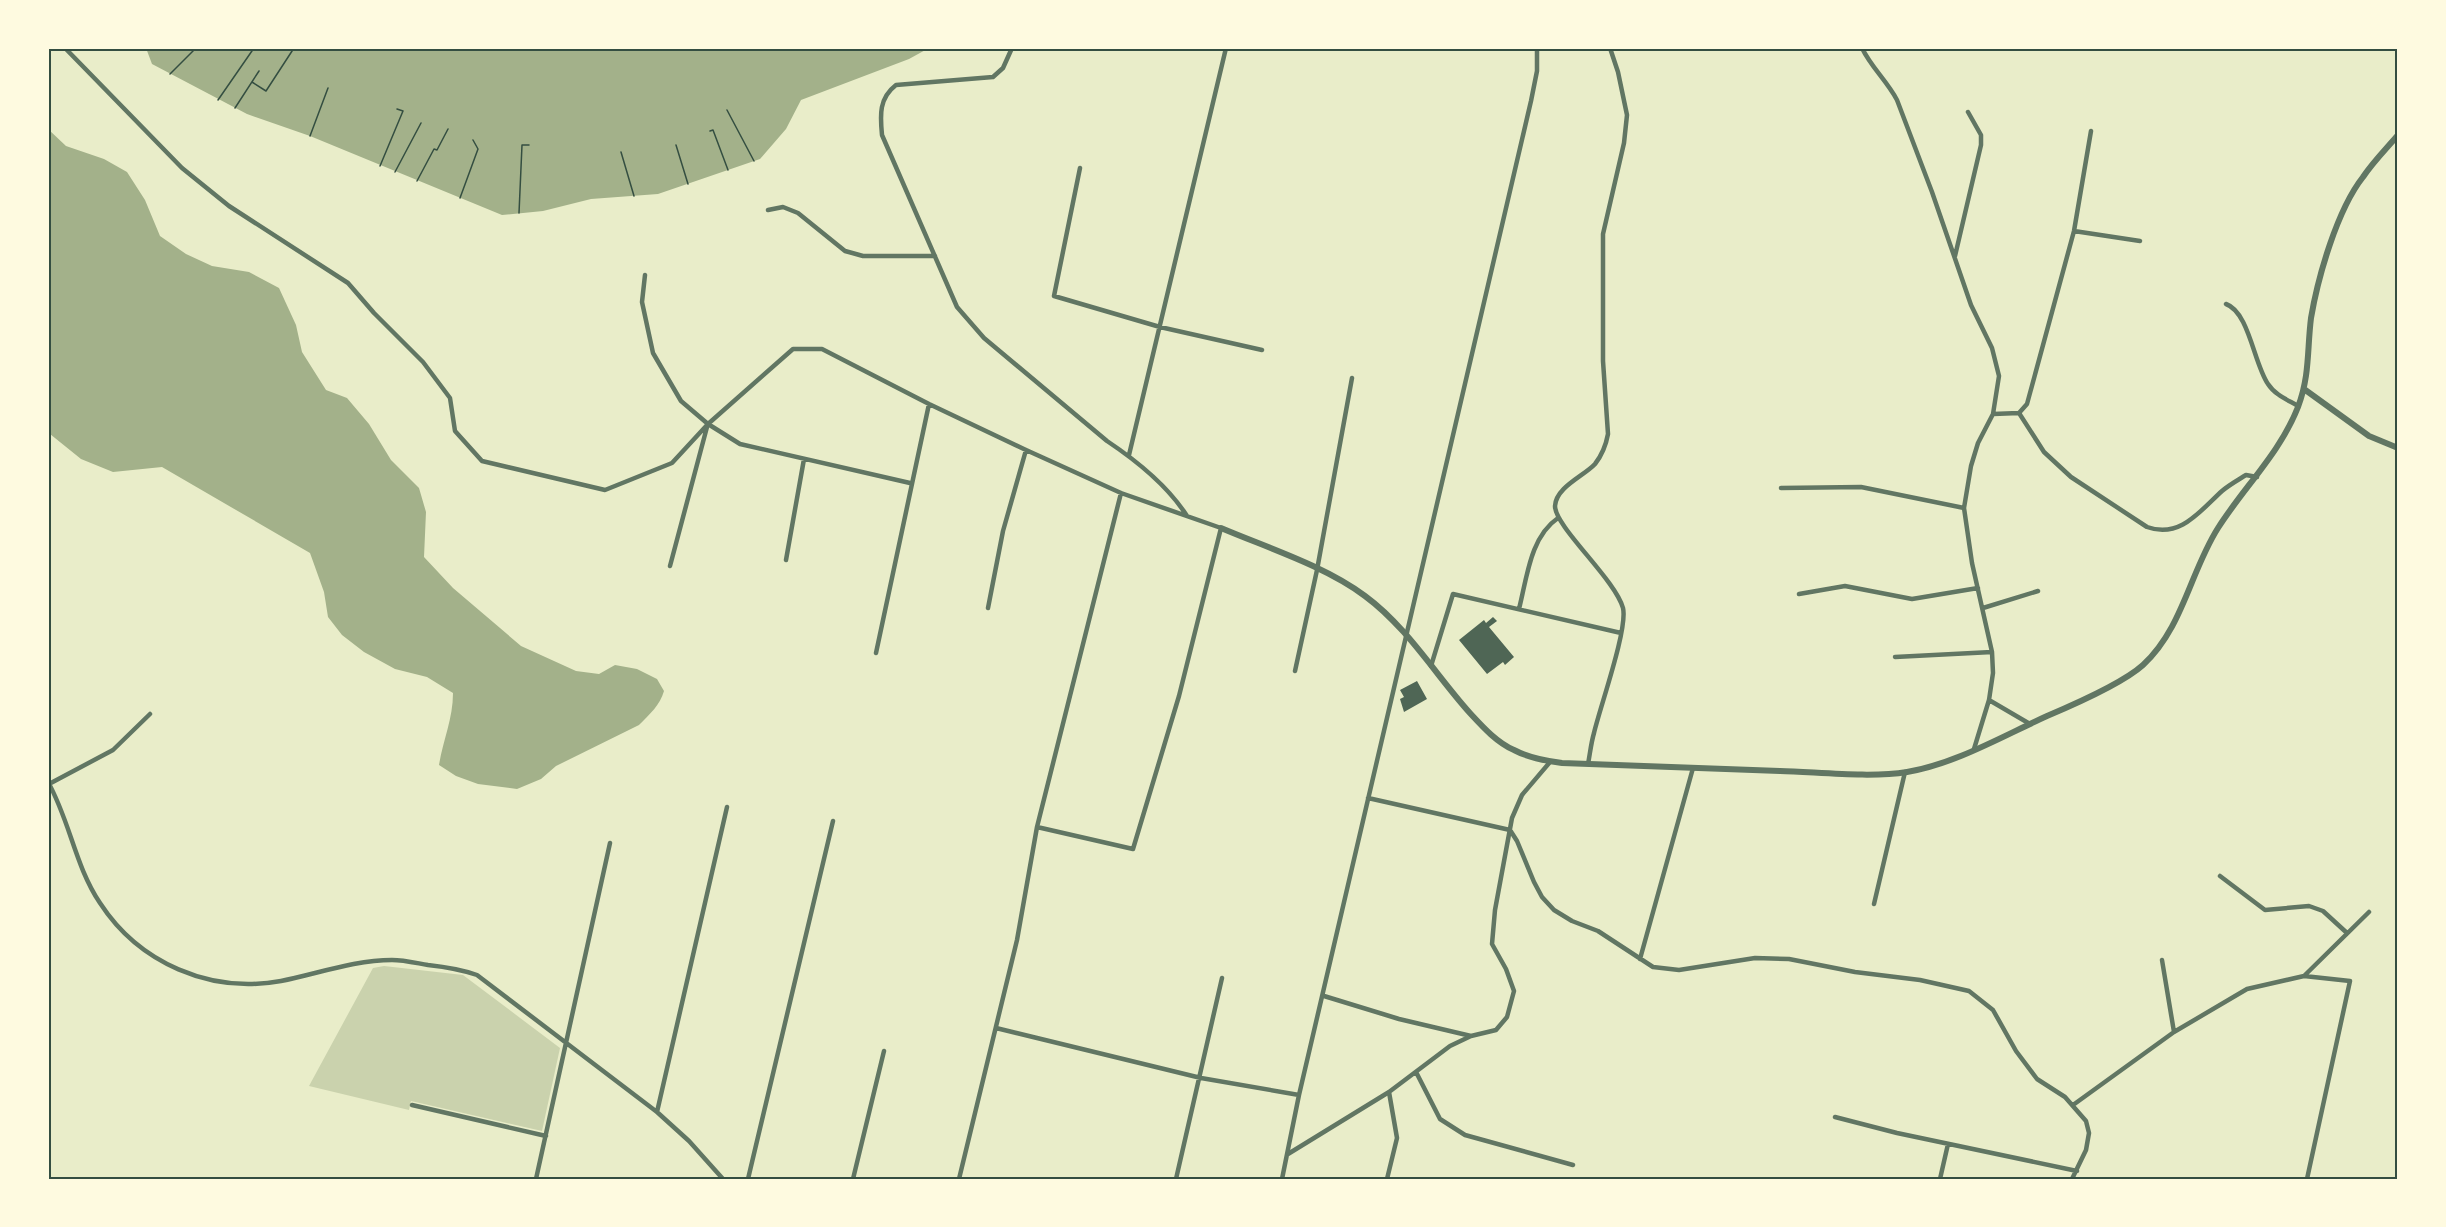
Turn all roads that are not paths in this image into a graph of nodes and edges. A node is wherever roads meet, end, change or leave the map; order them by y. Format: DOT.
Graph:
graph roads {
  1 [pos="66,48"];
  2 [pos="1012,48"];
  3 [pos="1226,48"];
  4 [pos="1537,48"];
  5 [pos="1610,48"];
  6 [pos="1862,48"];
  7 [pos="1968,112"];
  8 [pos="2091,132"];
  9 [pos="2398,135"];
  10 [pos="1080,168"];
  11 [pos="768,210"];
  12 [pos="2074,231"];
  13 [pos="2140,241"];
  14 [pos="936,256"];
  15 [pos="1955,256"];
  16 [pos="645,275"];
  17 [pos="2226,304"];
  18 [pos="1161,327"];
  19 [pos="1262,350"];
  20 [pos="1352,378"];
  21 [pos="2304,389"];
  22 [pos="928,404"];
  23 [pos="2298,406"];
  24 [pos="2019,413"];
  25 [pos="1993,414"];
  26 [pos="708,424"];
  27 [pos="2398,448"];
  28 [pos="1026,450"];
  29 [pos="1129,455"];
  30 [pos="804,459"];
  31 [pos="2257,477"];
  32 [pos="910,483"];
  33 [pos="1781,488"];
  34 [pos="1121,493"];
  35 [pos="1964,508"];
  36 [pos="1187,516"];
  37 [pos="1558,518"];
  38 [pos="1221,528"];
  39 [pos="786,560"];
  40 [pos="670,566"];
  41 [pos="1317,570"];
  42 [pos="1978,588"];
  43 [pos="2038,591"];
  44 [pos="1799,594"];
  45 [pos="988,608"];
  46 [pos="1983,608"];
  47 [pos="1519,609"];
  48 [pos="1621,633"];
  49 [pos="1407,637"];
  50 [pos="1992,652"];
  51 [pos="876,653"];
  52 [pos="1895,657"];
  53 [pos="1431,666"];
  54 [pos="1295,671"];
  55 [pos="1989,700"];
  56 [pos="150,714"];
  57 [pos="2030,724"];
  58 [pos="1974,749"];
  59 [pos="1550,762"];
  60 [pos="1588,764"];
  61 [pos="1693,768"];
  62 [pos="1905,772"];
  63 [pos="48,783"];
  64 [pos="1368,798"];
  65 [pos="727,807"];
  66 [pos="833,821"];
  67 [pos="1036,828"];
  68 [pos="1510,830"];
  69 [pos="610,843"];
  70 [pos="2220,876"];
  71 [pos="1874,904"];
  72 [pos="2369,912"];
  73 [pos="2347,933"];
  74 [pos="1640,959"];
  75 [pos="2162,960"];
  76 [pos="2304,976"];
  77 [pos="1222,978"];
  78 [pos="1324,996"];
  79 [pos="996,1028"];
  80 [pos="2174,1032"];
  81 [pos="1471,1036"];
  82 [pos="567,1043"];
  83 [pos="884,1051"];
  84 [pos="1416,1072"];
  85 [pos="1201,1078"];
  86 [pos="1389,1092"];
  87 [pos="1299,1095"];
  88 [pos="412,1105"];
  89 [pos="2073,1105"];
  90 [pos="657,1112"];
  91 [pos="1835,1117"];
  92 [pos="546,1136"];
  93 [pos="1948,1144"];
  94 [pos="1288,1154"];
  95 [pos="1573,1165"];
  96 [pos="2077,1171"];
  97 [pos="536,1179"];
  98 [pos="723,1179"];
  99 [pos="748,1179"];
  100 [pos="853,1179"];
  101 [pos="959,1179"];
  102 [pos="1176,1179"];
  103 [pos="1282,1179"];
  104 [pos="1387,1179"];
  105 [pos="1940,1179"];
  106 [pos="2072,1179"];
  107 [pos="2307,1179"];
  1 -- 26 [label="street"];
  2 -- 14 [label="street"];
  3 -- 18 [label="street"];
  4 -- 49 [label="street"];
  5 -- 37 [label="street"];
  6 -- 15 [label="street"];
  7 -- 15 [label="street"];
  8 -- 12 [label="street"];
  9 -- 21 [label="street"];
  10 -- 18 [label="street"];
  11 -- 14 [label="street"];
  12 -- 13 [label="street"];
  12 -- 24 [label="street"];
  14 -- 29 [label="street"];
  15 -- 25 [label="street"];
  16 -- 26 [label="street"];
  17 -- 23 [label="street"];
  18 -- 19 [label="street"];
  18 -- 29 [label="street"];
  20 -- 41 [label="street"];
  21 -- 23 [label="street"];
  21 -- 27 [label="street"];
  22 -- 26 [label="street"];
  22 -- 28 [label="street"];
  22 -- 32 [label="street"];
  23 -- 31 [label="street"];
  24 -- 25 [label="street"];
  24 -- 31 [label="street"];
  25 -- 35 [label="street"];
  26 -- 30 [label="street"];
  26 -- 40 [label="street"];
  28 -- 34 [label="street"];
  28 -- 45 [label="street"];
  29 -- 36 [label="street"];
  30 -- 32 [label="street"];
  30 -- 39 [label="street"];
  31 -- 57 [label="street"];
  32 -- 51 [label="street"];
  33 -- 35 [label="street"];
  34 -- 36 [label="street"];
  34 -- 67 [label="street"];
  35 -- 42 [label="street"];
  36 -- 38 [label="street"];
  37 -- 47 [label="street"];
  37 -- 48 [label="street"];
  38 -- 41 [label="street"];
  38 -- 67 [label="street"];
  41 -- 49 [label="street"];
  41 -- 54 [label="street"];
  42 -- 44 [label="street"];
  42 -- 46 [label="street"];
  43 -- 46 [label="street"];
  46 -- 50 [label="street"];
  47 -- 48 [label="street"];
  47 -- 53 [label="street"];
  48 -- 60 [label="street"];
  49 -- 53 [label="street"];
  49 -- 64 [label="street"];
  50 -- 52 [label="street"];
  50 -- 55 [label="street"];
  53 -- 59 [label="street"];
  55 -- 57 [label="street"];
  55 -- 58 [label="street"];
  56 -- 63 [label="street"];
  57 -- 58 [label="street"];
  58 -- 62 [label="street"];
  59 -- 60 [label="street"];
  59 -- 68 [label="street"];
  60 -- 61 [label="street"];
  61 -- 62 [label="street"];
  61 -- 74 [label="street"];
  62 -- 71 [label="street"];
  63 -- 82 [label="street"];
  64 -- 68 [label="street"];
  64 -- 78 [label="street"];
  65 -- 90 [label="street"];
  66 -- 99 [label="street"];
  67 -- 79 [label="street"];
  68 -- 74 [label="street"];
  68 -- 81 [label="street"];
  69 -- 82 [label="street"];
  70 -- 73 [label="street"];
  72 -- 73 [label="street"];
  73 -- 76 [label="street"];
  74 -- 89 [label="street"];
  75 -- 80 [label="street"];
  76 -- 80 [label="street"];
  76 -- 107 [label="street"];
  77 -- 85 [label="street"];
  78 -- 81 [label="street"];
  78 -- 87 [label="street"];
  79 -- 85 [label="street"];
  79 -- 101 [label="street"];
  80 -- 89 [label="street"];
  81 -- 84 [label="street"];
  82 -- 90 [label="street"];
  82 -- 92 [label="street"];
  83 -- 100 [label="street"];
  84 -- 86 [label="street"];
  84 -- 95 [label="street"];
  85 -- 87 [label="street"];
  85 -- 102 [label="street"];
  86 -- 94 [label="street"];
  86 -- 104 [label="street"];
  87 -- 94 [label="street"];
  88 -- 92 [label="street"];
  89 -- 96 [label="street"];
  90 -- 98 [label="street"];
  91 -- 93 [label="street"];
  92 -- 97 [label="street"];
  93 -- 96 [label="street"];
  93 -- 105 [label="street"];
  94 -- 103 [label="street"];
  96 -- 106 [label="street"];
}
